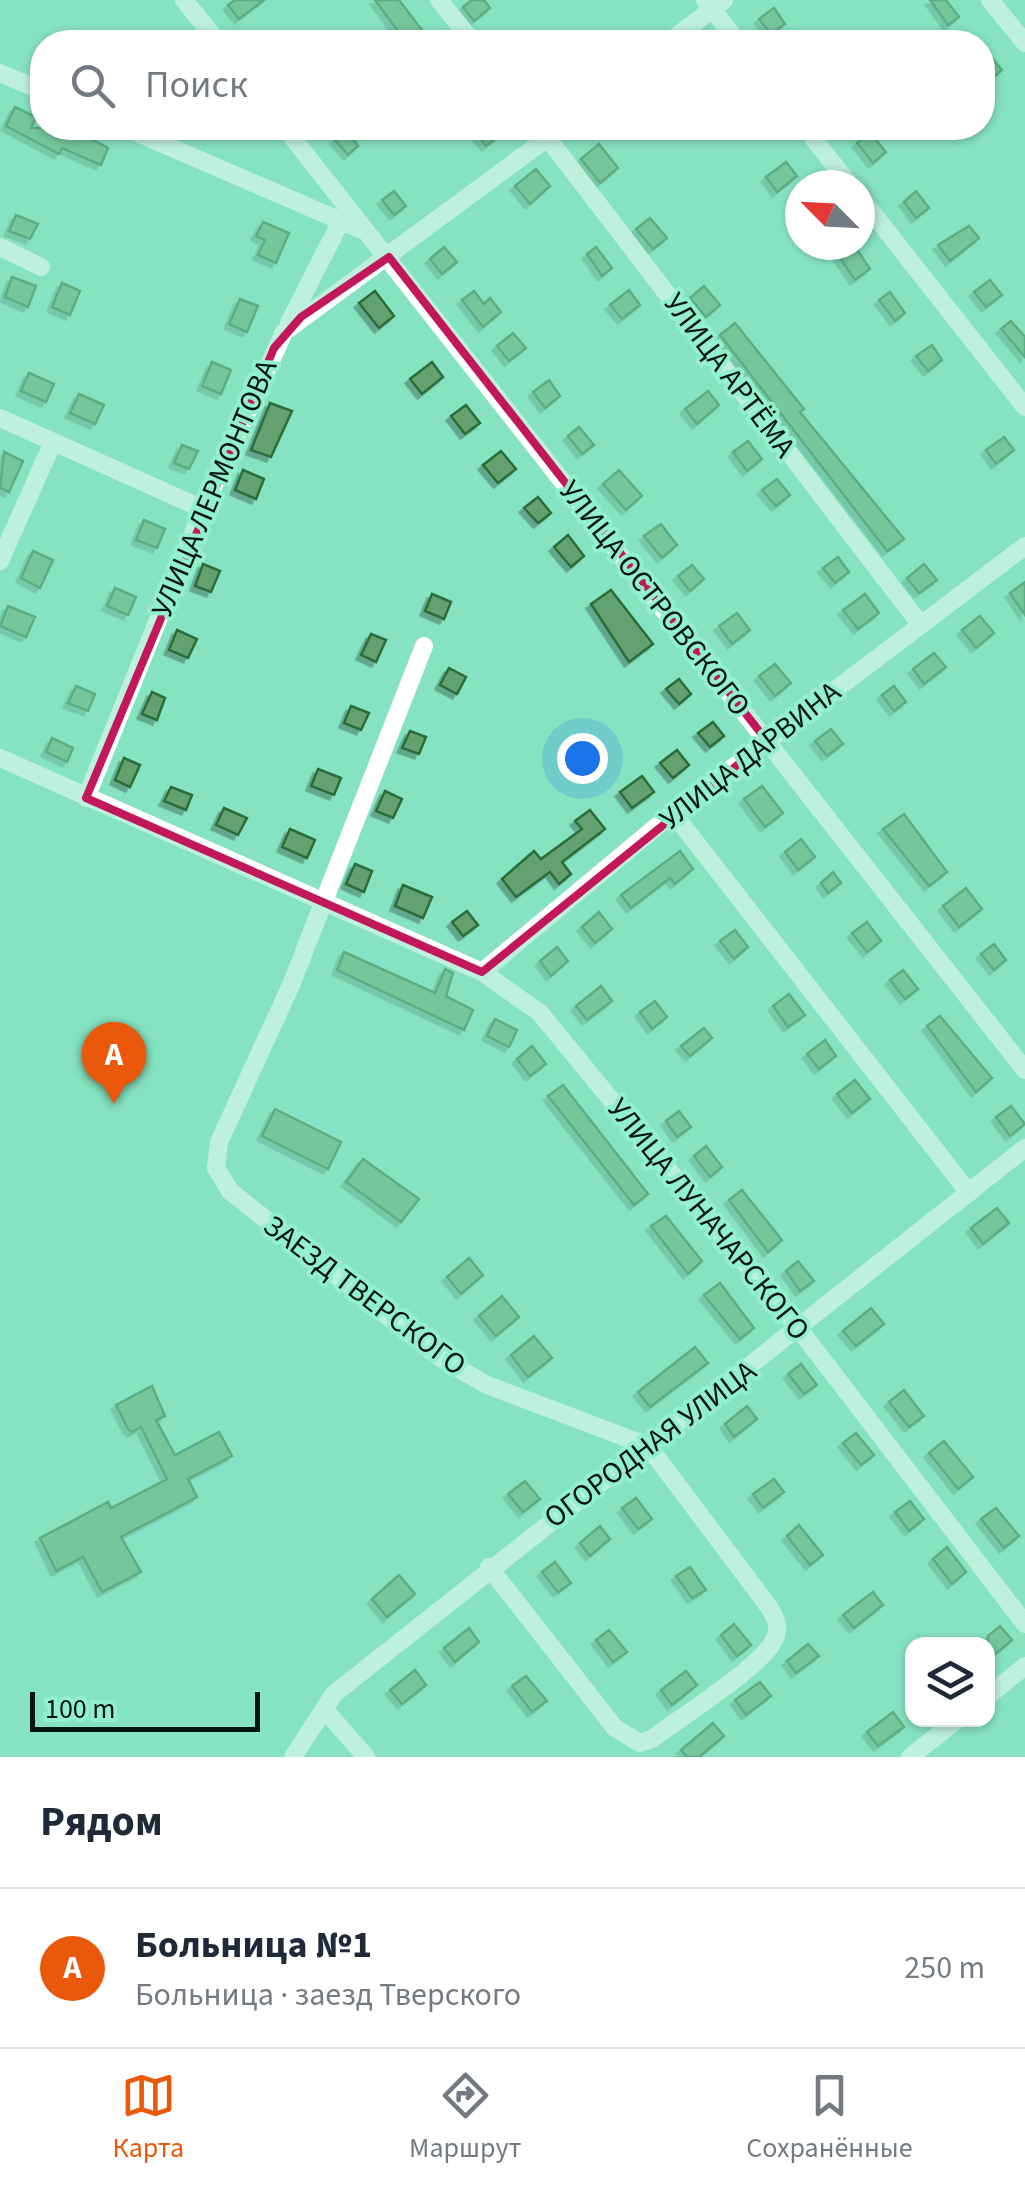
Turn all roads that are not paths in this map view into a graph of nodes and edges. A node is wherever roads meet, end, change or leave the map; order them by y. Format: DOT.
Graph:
graph roads {
  1 [pos="184,0"];
  2 [pos="439,0"];
  3 [pos="990,0"];
  4 [pos="713,3"];
  5 [pos="208,30"];
  6 [pos="463,30"];
  7 [pos="683,30"];
  8 [pos="730,30"];
  9 [pos="1025,43"];
  10 [pos="0,72"];
  11 [pos="30,86"];
  12 [pos="154,140"];
  13 [pos="294,140"];
  14 [pos="538,140"];
  15 [pos="557,140"];
  16 [pos="814,140"];
  17 [pos="838,170"];
  18 [pos="875,216"];
  19 [pos="342,221"];
  20 [pos="367,232"];
  21 [pos="0,247"];
  22 [pos="389,257"];
  23 [pos="42,267"];
  24 [pos="284,332"];
  25 [pos="1025,406"];
  26 [pos="0,418"];
  27 [pos="53,442"];
  28 [pos="203,509"];
  29 [pos="1025,546"];
  30 [pos="0,560"];
  31 [pos="920,624"];
  32 [pos="424,646"];
  33 [pos="767,741"];
  34 [pos="0,758"];
  35 [pos="86,798"];
  36 [pos="672,813"];
  37 [pos="320,900"];
  38 [pos="482,972"];
  39 [pos="1025,1070"];
  40 [pos="1025,1148"];
  41 [pos="969,1193"];
  42 [pos="799,1329"];
  43 [pos="648,1446"];
  44 [pos="489,1567"];
  45 [pos="1025,1624"];
  46 [pos="1025,1666"];
  47 [pos="995,1690"];
  48 [pos="324,1709"];
  49 [pos="948,1727"];
  50 [pos="292,1757"];
  51 [pos="366,1757"];
  52 [pos="910,1757"];
  1 -- 5 [label="street"];
  2 -- 6 [label="street"];
  3 -- 9 [label="street"];
  4 -- 7 [label="street"];
  4 -- 8 [label="street"];
  10 -- 11 [label="street"];
  12 -- 19 [label="street"];
  13 -- 20 [label="street, УЛИЦА ОСТРОВСКОГО"];
  14 -- 22 [label="street, УЛИЦА ЛЕРМОНТОВА"];
  15 -- 31 [label="street, УЛИЦА АРТЁМА"];
  16 -- 17 [label="street"];
  18 -- 25 [label="street"];
  19 -- 20 [label="street"];
  19 -- 24 [label="street"];
  20 -- 22 [label="street, УЛИЦА ОСТРОВСКОГО"];
  21 -- 23 [label="street"];
  22 -- 24 [label="street, УЛИЦА ЛЕРМОНТОВА"];
  22 -- 33 [label="street, УЛИЦА ОСТРОВСКОГО"];
  24 -- 28 [label="street, УЛИЦА ЛЕРМОНТОВА"];
  26 -- 27 [label="street"];
  27 -- 28 [label="street"];
  27 -- 30 [label="street"];
  28 -- 35 [label="street, УЛИЦА ЛЕРМОНТОВА"];
  29 -- 31 [label="street, УЛИЦА ДАРВИНА"];
  31 -- 33 [label="street, УЛИЦА ДАРВИНА"];
  32 -- 37 [label="street"];
  33 -- 36 [label="street, УЛИЦА ДАРВИНА"];
  33 -- 39 [label="street, УЛИЦА ОСТРОВСКОГО"];
  34 -- 35 [label="street, УЛИЦА ЛУНАЧАРСКОГО"];
  35 -- 37 [label="street, УЛИЦА ЛУНАЧАРСКОГО"];
  36 -- 38 [label="street, УЛИЦА ДАРВИНА"];
  36 -- 41 [label="street"];
  37 -- 38 [label="street, УЛИЦА ЛУНАЧАРСКОГО"];
  37 -- 43 [label="street, ЗАЕЗД ТВЕРСКОГО"];
  38 -- 42 [label="street, УЛИЦА ЛУНАЧАРСКОГО"];
  40 -- 41 [label="street, ОГОРОДНАЯ УЛИЦА"];
  41 -- 42 [label="street, ОГОРОДНАЯ УЛИЦА"];
  42 -- 43 [label="street, ОГОРОДНАЯ УЛИЦА"];
  42 -- 45 [label="street, УЛИЦА ЛУНАЧАРСКОГО"];
  43 -- 44 [label="street, ОГОРОДНАЯ УЛИЦА"];
  43 -- 44 [label="street"];
  44 -- 48 [label="street, ОГОРОДНАЯ УЛИЦА"];
  46 -- 47 [label="street"];
  48 -- 50 [label="street, ОГОРОДНАЯ УЛИЦА"];
  48 -- 51 [label="street"];
  49 -- 52 [label="street"];
}
